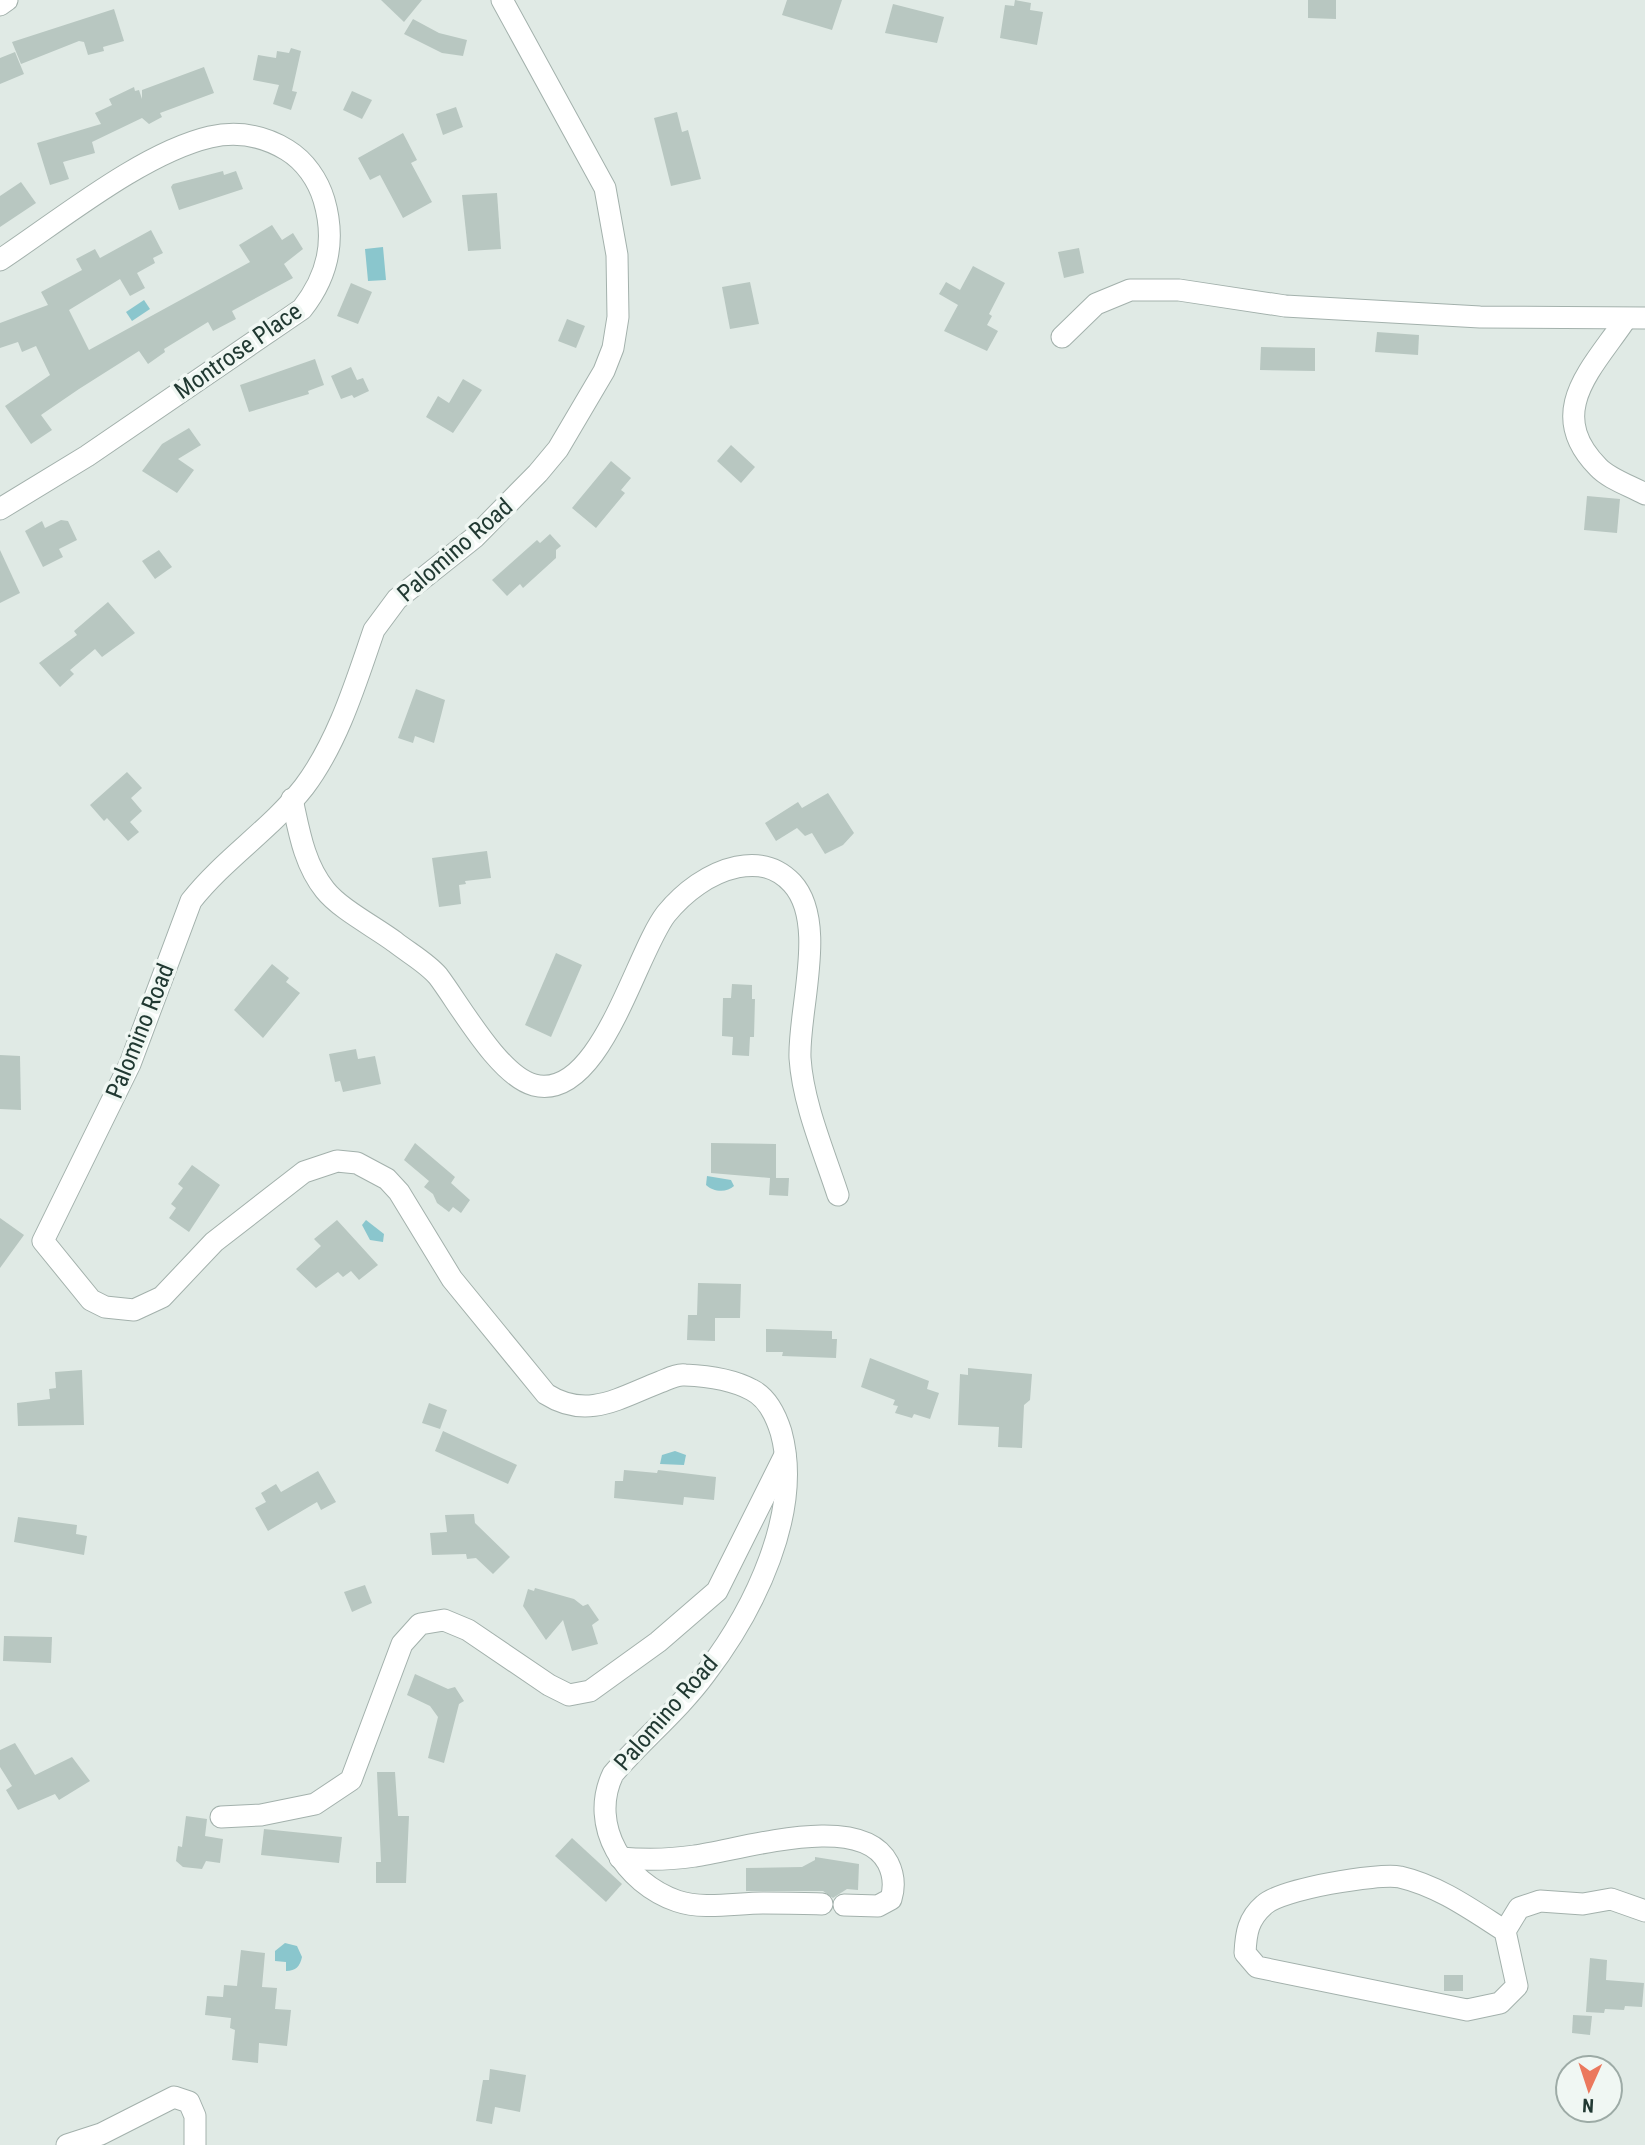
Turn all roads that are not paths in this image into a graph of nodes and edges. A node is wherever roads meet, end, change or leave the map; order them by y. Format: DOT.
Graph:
graph roads {
  1 [pos="7,0"];
  2 [pos="502,0"];
  3 [pos="0,5"];
  4 [pos="0,260"];
  5 [pos="1635,319"];
  6 [pos="1062,337"];
  7 [pos="1645,494"];
  8 [pos="0,509"];
  9 [pos="292,799"];
  10 [pos="838,1195"];
  11 [pos="786,1453"];
  12 [pos="221,1817"];
  13 [pos="620,1858"];
  14 [pos="822,1904"];
  15 [pos="844,1905"];
  16 [pos="1645,1912"];
  17 [pos="1505,1931"];
  18 [pos="66,2145"];
  19 [pos="195,2145"];
  1 -- 3 [label="street"];
  2 -- 9 [label="street, Palomino Road"];
  4 -- 8 [label="street, Montrose Place"];
  5 -- 6 [label="street"];
  5 -- 7 [label="street"];
  9 -- 10 [label="street"];
  9 -- 11 [label="street, Palomino Road"];
  11 -- 12 [label="street, Palomino Road"];
  11 -- 13 [label="street, Palomino Road"];
  13 -- 14 [label="street, Palomino Road"];
  13 -- 15 [label="street"];
  16 -- 17 [label="street"];
  17 -- 17 [label="street"];
  18 -- 19 [label="street"];
}
